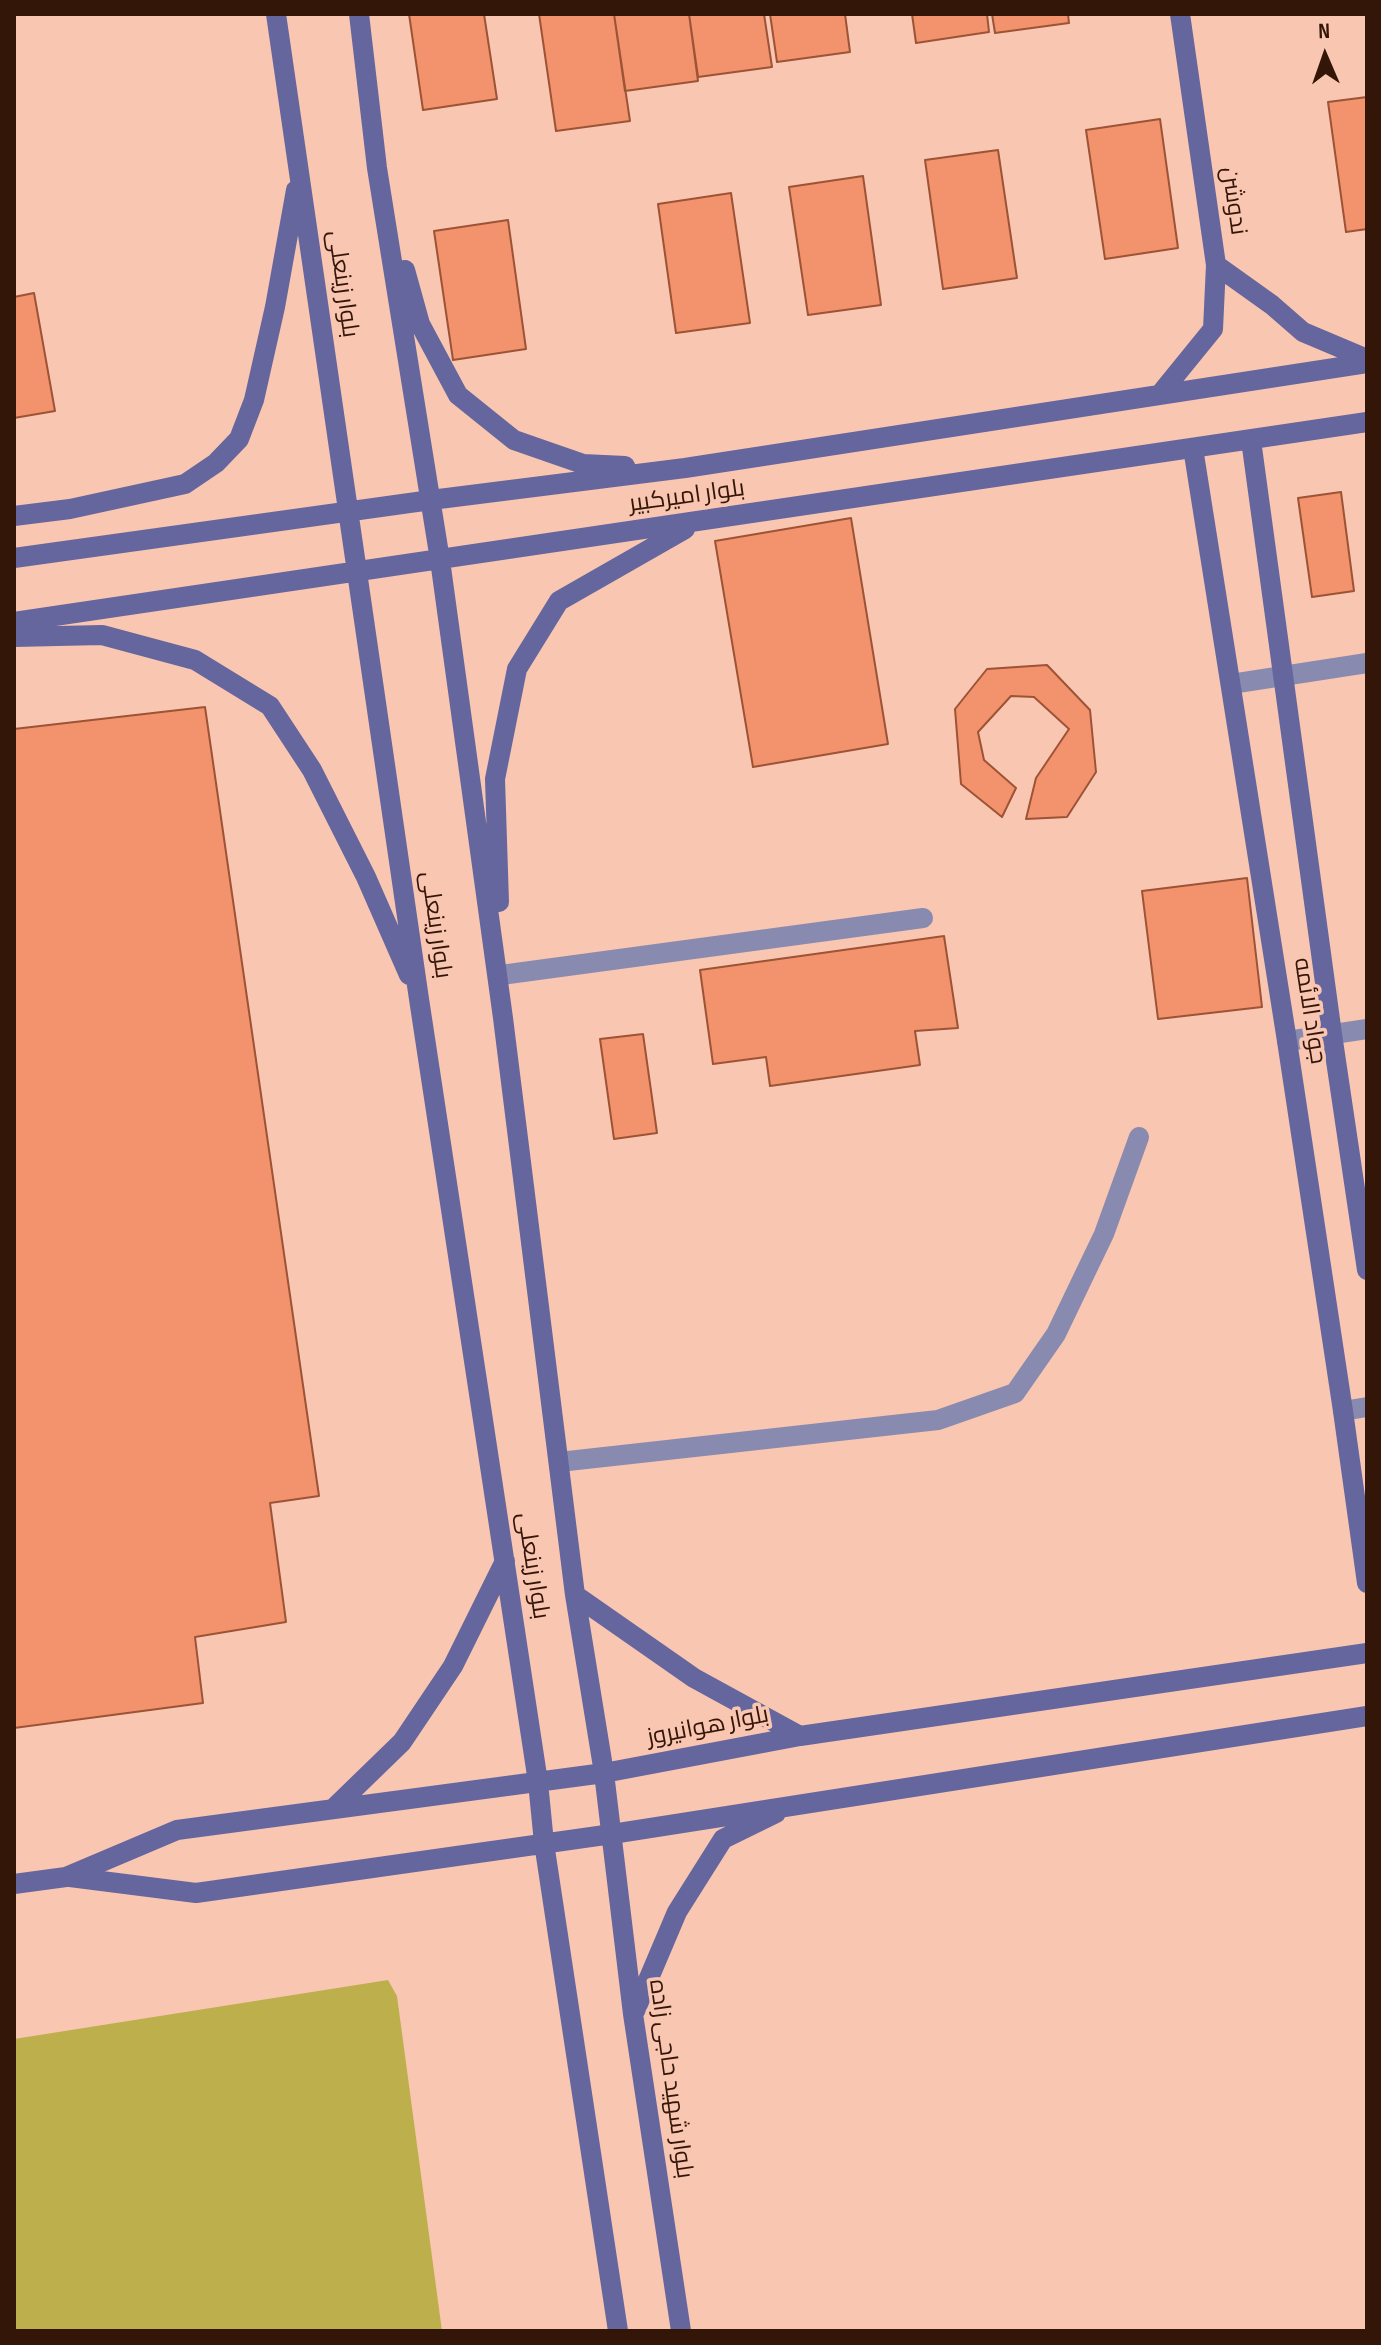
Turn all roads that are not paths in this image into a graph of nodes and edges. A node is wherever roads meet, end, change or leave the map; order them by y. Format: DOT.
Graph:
graph roads {
  1 [pos="276,14"];
  2 [pos="359,14"];
  3 [pos="1180,14"];
  4 [pos="377,168"];
  5 [pos="299,170"];
  6 [pos="1216,265"];
  7 [pos="1367,361"];
  8 [pos="1161,393"];
  9 [pos="1367,422"];
  10 [pos="1251,440"];
  11 [pos="1193,448"];
  12 [pos="685,468"];
  13 [pos="431,500"];
  14 [pos="350,512"];
  15 [pos="14,516"];
  16 [pos="697,522"];
  17 [pos="14,558"];
  18 [pos="440,560"];
  19 [pos="358,572"];
  20 [pos="14,622"];
  21 [pos="14,637"];
  22 [pos="1367,663"];
  23 [pos="1284,676"];
  24 [pos="1231,684"];
  25 [pos="923,918"];
  26 [pos="501,975"];
  27 [pos="419,999"];
  28 [pos="503,1018"];
  29 [pos="1367,1029"];
  30 [pos="1332,1034"];
  31 [pos="1287,1041"];
  32 [pos="1139,1137"];
  33 [pos="1367,1270"];
  34 [pos="1367,1407"];
  35 [pos="1343,1411"];
  36 [pos="559,1462"];
  37 [pos="505,1561"];
  38 [pos="1367,1583"];
  39 [pos="575,1595"];
  40 [pos="1367,1653"];
  41 [pos="1367,1716"];
  42 [pos="800,1736"];
  43 [pos="604,1773"];
  44 [pos="538,1782"];
  45 [pos="793,1805"];
  46 [pos="333,1809"];
  47 [pos="612,1834"];
  48 [pos="544,1843"];
  49 [pos="66,1877"];
  50 [pos="14,1884"];
  51 [pos="633,2014"];
  52 [pos="618,2331"];
  53 [pos="681,2331"];
  1 -- 5 [label="main road, بلوار زینعلی"];
  2 -- 4 [label="main road, بلوار زینعلی"];
  3 -- 6 [label="main road, ندوشن"];
  4 -- 12 [label="main road"];
  4 -- 13 [label="main road, بلوار زینعلی"];
  5 -- 14 [label="main road, بلوار زینعلی"];
  5 -- 15 [label="main road"];
  6 -- 7 [label="main road, ندوشن"];
  6 -- 8 [label="main road"];
  7 -- 8 [label="main road, بلوار امیرکبیر"];
  8 -- 12 [label="main road, بلوار امیرکبیر"];
  9 -- 10 [label="main road, بلوار امیرکبیر"];
  10 -- 11 [label="main road, بلوار امیرکبیر"];
  10 -- 23 [label="main road, جواد الائمه"];
  11 -- 16 [label="main road, بلوار امیرکبیر"];
  11 -- 24 [label="main road, جواد الائمه"];
  12 -- 13 [label="main road, بلوار امیرکبیر"];
  13 -- 14 [label="main road, بلوار امیرکبیر"];
  13 -- 18 [label="main road, بلوار زینعلی"];
  14 -- 17 [label="main road, بلوار امیرکبیر"];
  14 -- 19 [label="main road, بلوار زینعلی"];
  16 -- 18 [label="main road, بلوار امیرکبیر"];
  16 -- 26 [label="main road"];
  18 -- 19 [label="main road, بلوار امیرکبیر"];
  18 -- 28 [label="main road, بلوار زینعلی"];
  19 -- 20 [label="main road, بلوار امیرکبیر"];
  19 -- 27 [label="main road, بلوار زینعلی"];
  21 -- 27 [label="main road"];
  22 -- 23 [label="street"];
  23 -- 24 [label="street"];
  23 -- 30 [label="main road, جواد الائمه"];
  24 -- 31 [label="main road, جواد الائمه"];
  25 -- 26 [label="street"];
  26 -- 28 [label="main road"];
  27 -- 37 [label="main road, بلوار زینعلی"];
  28 -- 36 [label="main road, بلوار زینعلی"];
  29 -- 30 [label="street"];
  30 -- 31 [label="street"];
  30 -- 33 [label="main road, جواد الائمه"];
  31 -- 35 [label="main road, جواد الائمه"];
  32 -- 36 [label="street"];
  34 -- 35 [label="street"];
  35 -- 38 [label="main road, جواد الائمه"];
  36 -- 39 [label="main road, بلوار زینعلی"];
  37 -- 44 [label="main road, بلوار زینعلی"];
  37 -- 46 [label="main road"];
  39 -- 42 [label="main road"];
  39 -- 43 [label="main road, بلوار زینعلی"];
  40 -- 42 [label="main road, بلوار هوانیروز"];
  41 -- 45 [label="main road, بلوار هوانیروز"];
  42 -- 43 [label="main road, بلوار هوانیروز"];
  43 -- 44 [label="main road, بلوار هوانیروز"];
  43 -- 47 [label="main road, بلوار زینعلی"];
  44 -- 46 [label="main road, بلوار هوانیروز"];
  44 -- 48 [label="main road, بلوار زینعلی"];
  45 -- 47 [label="main road, بلوار هوانیروز"];
  45 -- 51 [label="main road"];
  46 -- 49 [label="main road, بلوار هوانیروز"];
  47 -- 48 [label="main road, بلوار هوانیروز"];
  47 -- 51 [label="main road, بلوار شهید حاجی زاده"];
  48 -- 49 [label="main road, بلوار هوانیروز"];
  48 -- 52 [label="main road"];
  49 -- 50 [label="main road, بلوار هوانیروز"];
  51 -- 53 [label="main road, بلوار شهید حاجی زاده"];
}
